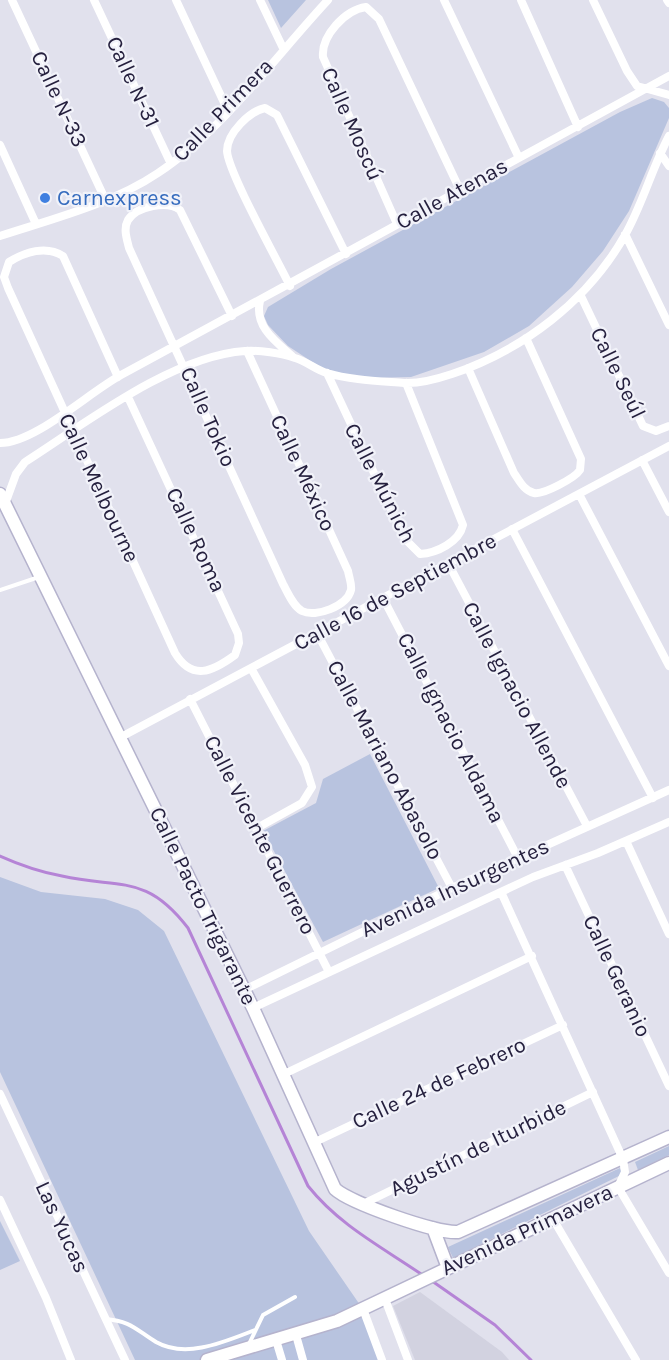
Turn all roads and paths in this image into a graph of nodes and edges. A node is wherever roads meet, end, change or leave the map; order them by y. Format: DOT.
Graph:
graph roads {
  1 [pos="12,0"];
  2 [pos="94,0"];
  3 [pos="176,0"];
  4 [pos="260,0"];
  5 [pos="328,0"];
  6 [pos="444,0"];
  7 [pos="520,0"];
  8 [pos="593,0"];
  9 [pos="283,48"];
  10 [pos="669,76"];
  11 [pos="644,90"];
  12 [pos="669,95"];
  13 [pos="228,111"];
  14 [pos="579,127"];
  15 [pos="669,136"];
  16 [pos="0,145"];
  17 [pos="660,153"];
  18 [pos="519,158"];
  19 [pos="171,164"];
  20 [pos="669,166"];
  21 [pos="460,190"];
  22 [pos="105,199"];
  23 [pos="36,224"];
  24 [pos="397,224"];
  25 [pos="626,234"];
  26 [pos="0,236"];
  27 [pos="346,254"];
  28 [pos="290,286"];
  29 [pos="580,294"];
  30 [pos="260,301"];
  31 [pos="232,316"];
  32 [pos="669,325"];
  33 [pos="526,338"];
  34 [pos="175,347"];
  35 [pos="247,351"];
  36 [pos="294,357"];
  37 [pos="184,365"];
  38 [pos="468,368"];
  39 [pos="327,373"];
  40 [pos="118,377"];
  41 [pos="406,383"];
  42 [pos="128,397"];
  43 [pos="64,412"];
  44 [pos="669,426"];
  45 [pos="73,432"];
  46 [pos="0,443"];
  47 [pos="669,446"];
  48 [pos="642,460"];
  49 [pos="579,494"];
  50 [pos="3,506"];
  51 [pos="669,512"];
  52 [pos="512,530"];
  53 [pos="448,563"];
  54 [pos="41,576"];
  55 [pos="0,590"];
  56 [pos="347,598"];
  57 [pos="383,598"];
  58 [pos="317,633"];
  59 [pos="669,666"];
  60 [pos="251,668"];
  61 [pos="205,670"];
  62 [pos="190,699"];
  63 [pos="121,738"];
  64 [pos="669,790"];
  65 [pos="653,798"];
  66 [pos="669,822"];
  67 [pos="587,826"];
  68 [pos="257,828"];
  69 [pos="626,841"];
  70 [pos="518,858"];
  71 [pos="565,865"];
  72 [pos="452,888"];
  73 [pos="501,892"];
  74 [pos="669,934"];
  75 [pos="319,952"];
  76 [pos="532,956"];
  77 [pos="329,972"];
  78 [pos="243,990"];
  79 [pos="253,1008"];
  80 [pos="563,1025"];
  81 [pos="284,1074"];
  82 [pos="669,1086"];
  83 [pos="593,1092"];
  84 [pos="0,1094"];
  85 [pos="669,1137"];
  86 [pos="315,1142"];
  87 [pos="623,1159"];
  88 [pos="669,1163"];
  89 [pos="618,1187"];
  90 [pos="0,1200"];
  91 [pos="363,1204"];
  92 [pos="553,1219"];
  93 [pos="433,1228"];
  94 [pos="445,1269"];
  95 [pos="669,1273"];
  96 [pos="295,1297"];
  97 [pos="385,1299"];
  98 [pos="363,1309"];
  99 [pos="105,1319"];
  100 [pos="255,1330"];
  101 [pos="296,1335"];
  102 [pos="276,1340"];
  103 [pos="248,1347"];
  104 [pos="71,1360"];
  105 [pos="124,1360"];
  106 [pos="207,1360"];
  107 [pos="282,1360"];
  108 [pos="303,1360"];
  109 [pos="382,1360"];
  110 [pos="408,1360"];
  111 [pos="636,1360"];
  1 -- 22 [label="street, Calle N-33"];
  2 -- 19 [label="street, Calle N-31"];
  3 -- 13 [label="street"];
  4 -- 9 [label="street"];
  5 -- 9 [label="street, Calle Primera"];
  6 -- 18 [label="street"];
  7 -- 14 [label="street"];
  8 -- 11 [label="street"];
  9 -- 13 [label="street, Calle Primera"];
  10 -- 11 [label="street, Calle Atenas"];
  11 -- 12 [label="street"];
  11 -- 14 [label="street, Calle Atenas"];
  13 -- 19 [label="street, Calle Primera"];
  14 -- 18 [label="street, Calle Atenas"];
  15 -- 17 [label="street"];
  16 -- 23 [label="street"];
  17 -- 20 [label="street"];
  17 -- 25 [label="street"];
  18 -- 21 [label="street, Calle Atenas"];
  19 -- 22 [label="street, Calle Primera"];
  21 -- 24 [label="street, Calle Atenas"];
  21 -- 24 [label="street, Calle Moscú"];
  22 -- 23 [label="street, Calle Primera"];
  23 -- 26 [label="street, Calle Primera"];
  24 -- 27 [label="street, Calle Atenas"];
  25 -- 29 [label="street"];
  25 -- 32 [label="street"];
  27 -- 28 [label="street, Calle Atenas"];
  27 -- 28 [label="street"];
  28 -- 30 [label="street, Calle Atenas"];
  29 -- 33 [label="street"];
  29 -- 44 [label="street, Calle Seúl"];
  30 -- 31 [label="street, Calle Atenas"];
  30 -- 36 [label="street"];
  31 -- 34 [label="street, Calle Atenas"];
  31 -- 34 [label="street, Calle Tokio"];
  33 -- 38 [label="street"];
  33 -- 38 [label="street"];
  34 -- 37 [label="street, Calle Tokio"];
  34 -- 40 [label="street, Calle Atenas"];
  35 -- 36 [label="street"];
  35 -- 37 [label="street"];
  35 -- 56 [label="street, Calle México"];
  36 -- 39 [label="street"];
  37 -- 42 [label="street"];
  37 -- 56 [label="street, Calle Tokio"];
  38 -- 41 [label="street"];
  39 -- 41 [label="street"];
  39 -- 41 [label="street, Calle Múnich"];
  40 -- 43 [label="street, Calle Atenas"];
  40 -- 43 [label="street, Calle Melbourne"];
  42 -- 45 [label="street"];
  42 -- 61 [label="street, Calle Roma"];
  43 -- 45 [label="street, Calle Melbourne"];
  43 -- 46 [label="street, Calle Atenas"];
  45 -- 50 [label="street"];
  45 -- 61 [label="street, Calle Melbourne"];
  47 -- 48 [label="street, Calle 16 de Septiembre"];
  48 -- 49 [label="street, Calle 16 de Septiembre"];
  48 -- 51 [label="street"];
  49 -- 52 [label="street, Calle 16 de Septiembre"];
  49 -- 59 [label="street"];
  50 -- 54 [label="street, Calle Pacto Trigarante"];
  52 -- 53 [label="street, Calle 16 de Septiembre"];
  52 -- 65 [label="street"];
  53 -- 57 [label="street, Calle 16 de Septiembre"];
  53 -- 67 [label="street, Calle Ignacio Allende"];
  54 -- 55 [label="lane"];
  54 -- 63 [label="street, Calle Pacto Trigarante"];
  57 -- 58 [label="street, Calle 16 de Septiembre"];
  57 -- 70 [label="street, Calle Ignacio Aldama"];
  58 -- 60 [label="street, Calle 16 de Septiembre"];
  58 -- 72 [label="street, Calle Mariano Abasolo"];
  60 -- 62 [label="street, Calle 16 de Septiembre"];
  60 -- 68 [label="street"];
  62 -- 63 [label="street, Calle 16 de Septiembre"];
  62 -- 68 [label="street, Calle Vicente Guerrero"];
  63 -- 78 [label="street, Calle Pacto Trigarante"];
  64 -- 65 [label="street, Avenida Insurgentes"];
  65 -- 67 [label="street, Avenida Insurgentes"];
  66 -- 69 [label="street, Avenida Insurgentes"];
  67 -- 70 [label="street, Avenida Insurgentes"];
  68 -- 75 [label="street, Calle Vicente Guerrero"];
  69 -- 71 [label="street, Avenida Insurgentes"];
  69 -- 74 [label="street"];
  70 -- 72 [label="street, Avenida Insurgentes"];
  71 -- 73 [label="street, Avenida Insurgentes"];
  71 -- 82 [label="street, Calle Geranio"];
  72 -- 75 [label="street, Avenida Insurgentes"];
  73 -- 76 [label="street"];
  73 -- 77 [label="street, Avenida Insurgentes"];
  75 -- 77 [label="street, Calle Vicente Guerrero"];
  75 -- 78 [label="street, Avenida Insurgentes"];
  76 -- 80 [label="street"];
  76 -- 81 [label="street"];
  77 -- 79 [label="street, Avenida Insurgentes"];
  78 -- 79 [label="street, Calle Pacto Trigarante"];
  79 -- 81 [label="street, Calle Pacto Trigarante"];
  80 -- 83 [label="street"];
  80 -- 86 [label="street, Calle 24 de Febrero"];
  81 -- 86 [label="street, Calle Pacto Trigarante"];
  83 -- 87 [label="street"];
  83 -- 91 [label="street, Agustín de Iturbide"];
  84 -- 99 [label="street, Las Yucas"];
  85 -- 87 [label="street, Avenida Primavera"];
  86 -- 91 [label="street, Calle Pacto Trigarante"];
  87 -- 89 [label="street"];
  87 -- 93 [label="street, Avenida Primavera"];
  88 -- 89 [label="street, Avenida Primavera"];
  89 -- 92 [label="street, Avenida Primavera"];
  89 -- 95 [label="street"];
  90 -- 104 [label="street"];
  91 -- 93 [label="street, Calle Pacto Trigarante"];
  92 -- 94 [label="street, Avenida Primavera"];
  92 -- 111 [label="street"];
  93 -- 94 [label="street"];
  94 -- 97 [label="street, Avenida Primavera"];
  96 -- 100 [label="lane"];
  97 -- 98 [label="street, Avenida Primavera"];
  97 -- 110 [label="street"];
  98 -- 101 [label="street, Avenida Primavera"];
  98 -- 109 [label="street"];
  99 -- 100 [label="lane"];
  99 -- 105 [label="street, Las Yucas"];
  100 -- 103 [label="lane"];
  101 -- 102 [label="street, Avenida Primavera"];
  101 -- 108 [label="street"];
  102 -- 103 [label="street, Avenida Primavera"];
  102 -- 107 [label="street"];
  103 -- 106 [label="street, Avenida Primavera"];
}
